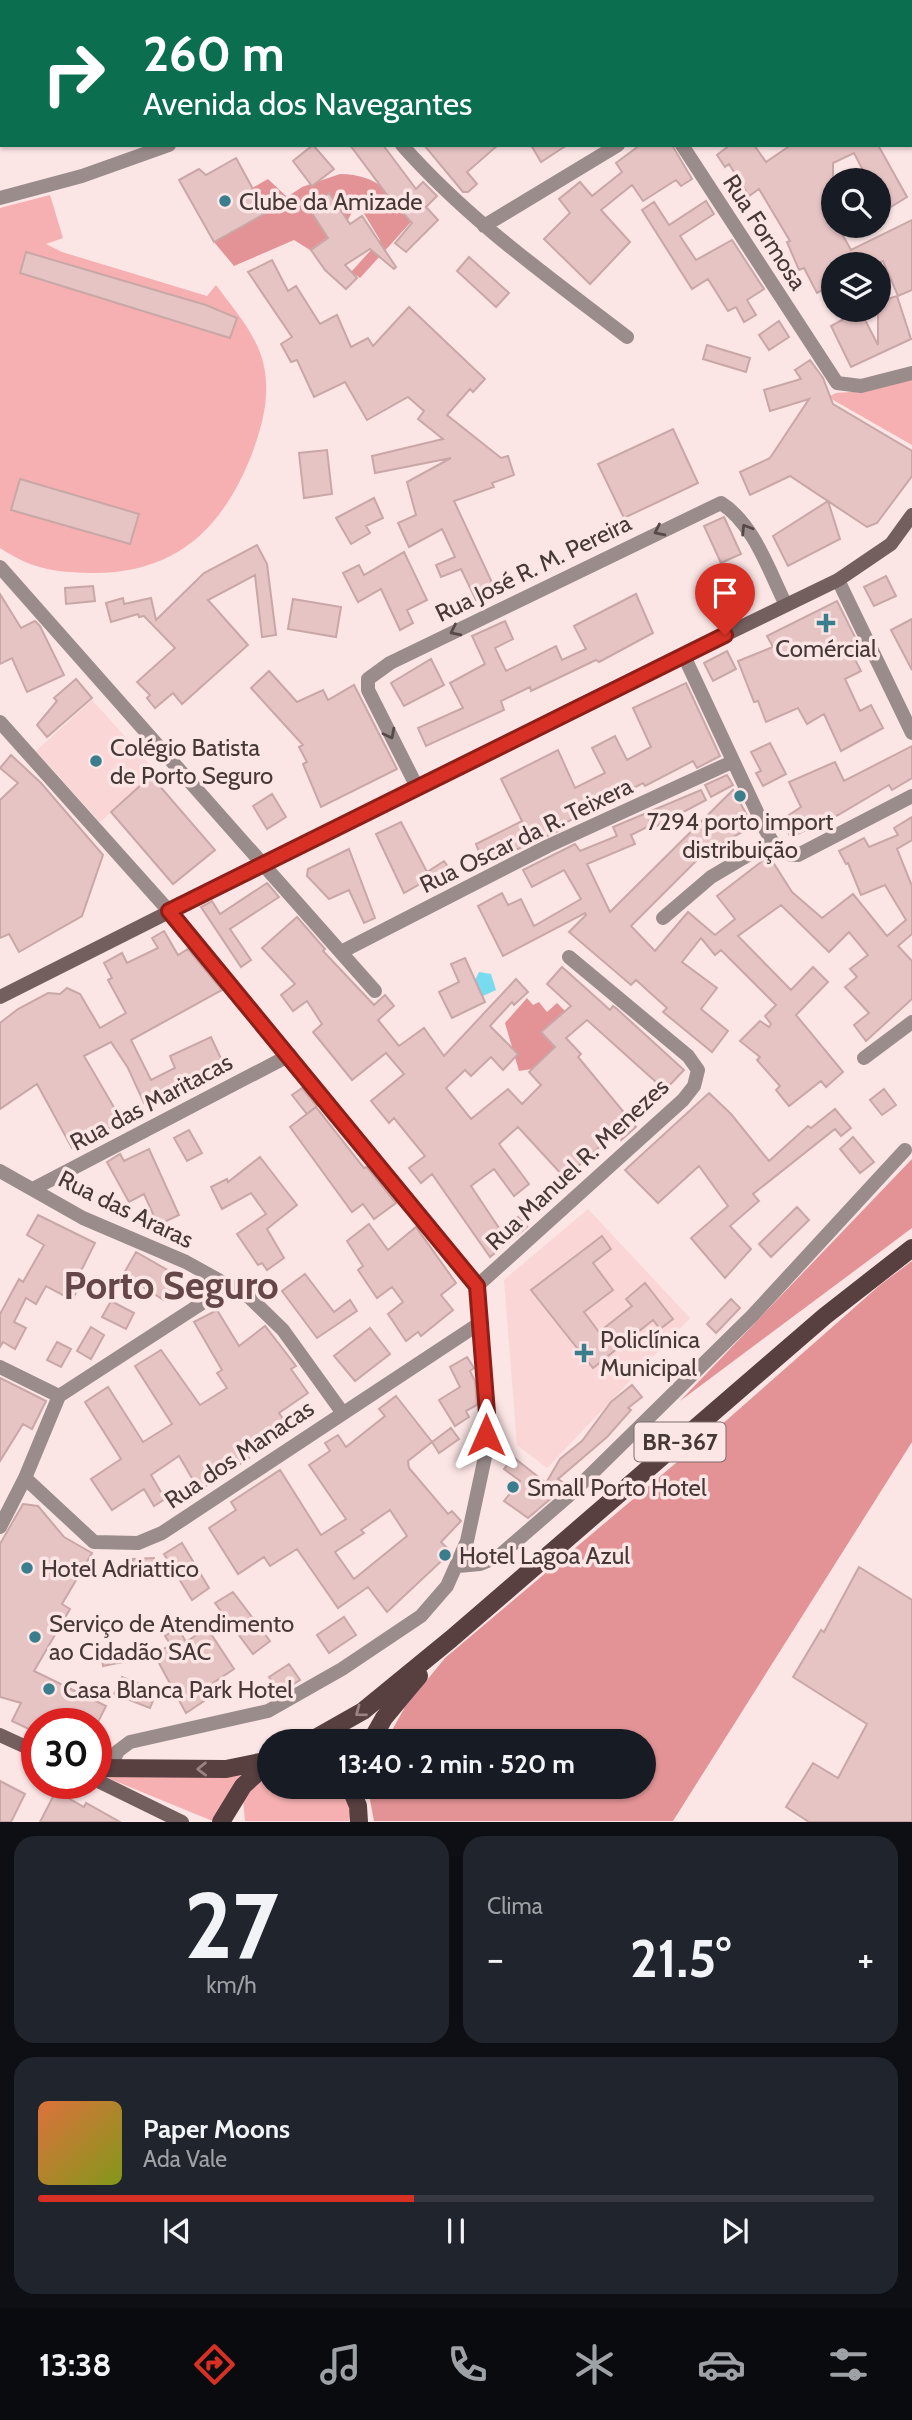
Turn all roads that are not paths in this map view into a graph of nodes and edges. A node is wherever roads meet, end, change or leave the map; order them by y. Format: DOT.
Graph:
graph roads {
  1 [pos="163,147"];
  2 [pos="404,147"];
  3 [pos="615,147"];
  4 [pos="683,147"];
  5 [pos="0,198"];
  6 [pos="484,226"];
  7 [pos="627,337"];
  8 [pos="912,373"];
  9 [pos="912,515"];
  10 [pos="0,567"];
  11 [pos="838,580"];
  12 [pos="786,605"];
  13 [pos="684,656"];
  14 [pos="0,722"];
  15 [pos="912,733"];
  16 [pos="732,762"];
  17 [pos="417,787"];
  18 [pos="912,796"];
  19 [pos="772,841"];
  20 [pos="266,865"];
  21 [pos="169,911"];
  22 [pos="663,918"];
  23 [pos="341,952"];
  24 [pos="569,957"];
  25 [pos="375,991"];
  26 [pos="0,998"];
  27 [pos="912,1022"];
  28 [pos="290,1055"];
  29 [pos="864,1059"];
  30 [pos="905,1150"];
  31 [pos="0,1171"];
  32 [pos="33,1189"];
  33 [pos="912,1248"];
  34 [pos="230,1285"];
  35 [pos="477,1286"];
  36 [pos="480,1323"];
  37 [pos="0,1367"];
  38 [pos="59,1396"];
  39 [pos="342,1412"];
  40 [pos="25,1478"];
  41 [pos="0,1527"];
  42 [pos="458,1566"];
  43 [pos="451,1639"];
  44 [pos="332,1729"];
  45 [pos="378,1729"];
  46 [pos="0,1735"];
  47 [pos="21,1745"];
  48 [pos="112,1757"];
  49 [pos="257,1763"];
  50 [pos="112,1767"];
  51 [pos="257,1774"];
  52 [pos="112,1788"];
  53 [pos="238,1795"];
  54 [pos="182,1822"];
  55 [pos="221,1822"];
  56 [pos="239,1822"];
  1 -- 5 [label="street"];
  2 -- 6 [label="street"];
  3 -- 6 [label="street"];
  4 -- 8 [label="street, Rua Formosa"];
  6 -- 7 [label="street"];
  9 -- 11 [label="main road"];
  10 -- 20 [label="street"];
  11 -- 12 [label="main road"];
  11 -- 15 [label="street"];
  12 -- 13 [label="main road"];
  12 -- 17 [label="street, Rua José R. M. Pereira, one-way"];
  13 -- 16 [label="street"];
  13 -- 17 [label="main road"];
  14 -- 21 [label="street"];
  16 -- 19 [label="street"];
  16 -- 23 [label="street, Rua Oscar da R. Teixera"];
  17 -- 20 [label="main road"];
  18 -- 19 [label="street"];
  19 -- 22 [label="street"];
  20 -- 21 [label="main road"];
  20 -- 23 [label="street"];
  21 -- 26 [label="main road"];
  21 -- 28 [label="street"];
  23 -- 25 [label="street"];
  24 -- 35 [label="street, Rua Manuel R. Menezes"];
  27 -- 29 [label="street"];
  28 -- 32 [label="street, Rua das Maritacas"];
  28 -- 35 [label="street"];
  30 -- 42 [label="street"];
  31 -- 32 [label="street, Rua das Araras"];
  32 -- 34 [label="street, Rua das Araras"];
  33 -- 43 [label="main road, BR-367"];
  34 -- 38 [label="street"];
  34 -- 39 [label="street, Rua das Araras"];
  35 -- 36 [label="street"];
  36 -- 39 [label="street, Rua dos Manacas"];
  36 -- 42 [label="street"];
  37 -- 38 [label="street"];
  38 -- 40 [label="street"];
  39 -- 40 [label="street, Rua dos Manacas"];
  40 -- 41 [label="street"];
  42 -- 48 [label="street"];
  43 -- 44 [label="main road, BR-367, one-way"];
  43 -- 45 [label="main road, BR-367"];
  46 -- 47 [label="main road"];
  49 -- 50 [label="main road, one-way"];
  51 -- 53 [label="main road"];
  52 -- 54 [label="main road"];
  53 -- 55 [label="main road"];
  53 -- 56 [label="main road"];
}
